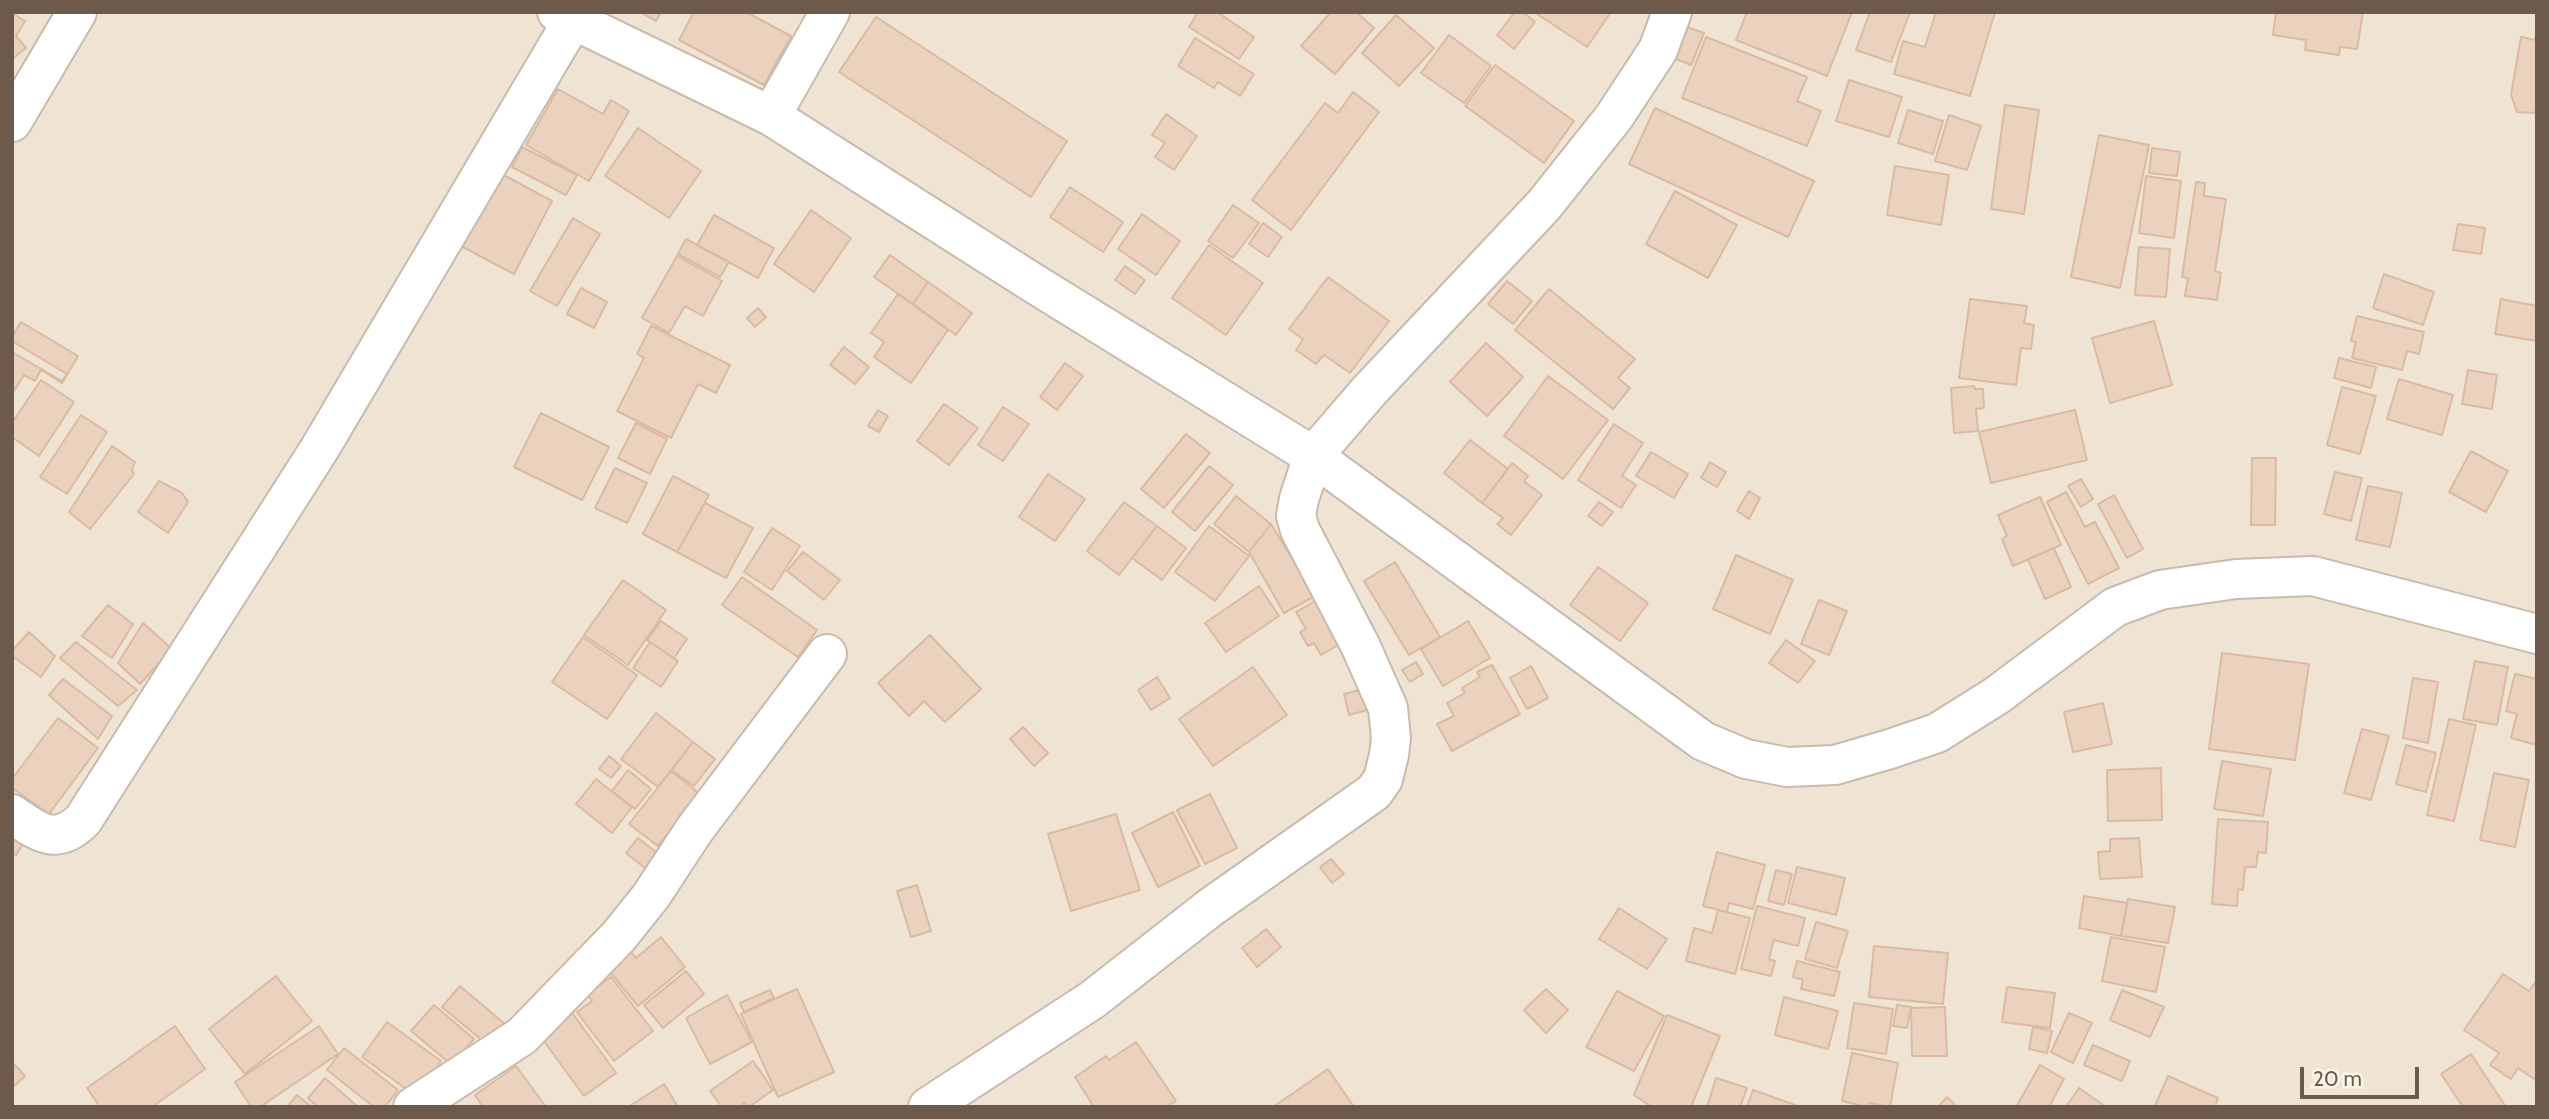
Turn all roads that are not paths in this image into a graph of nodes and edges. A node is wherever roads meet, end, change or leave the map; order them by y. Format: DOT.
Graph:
graph roads {
  1 [pos="77,12"];
  2 [pos="830,12"];
  3 [pos="1672,12"];
  4 [pos="565,16"];
  5 [pos="771,116"];
  6 [pos="12,122"];
  7 [pos="1313,456"];
  8 [pos="2537,634"];
  9 [pos="827,654"];
  10 [pos="12,814"];
  11 [pos="413,1107"];
  12 [pos="928,1107"];
  1 -- 6 [label="street"];
  2 -- 5 [label="street"];
  3 -- 7 [label="street"];
  4 -- 5 [label="street"];
  4 -- 10 [label="street"];
  5 -- 7 [label="street"];
  7 -- 8 [label="street"];
  7 -- 12 [label="street"];
  9 -- 11 [label="street"];
}
